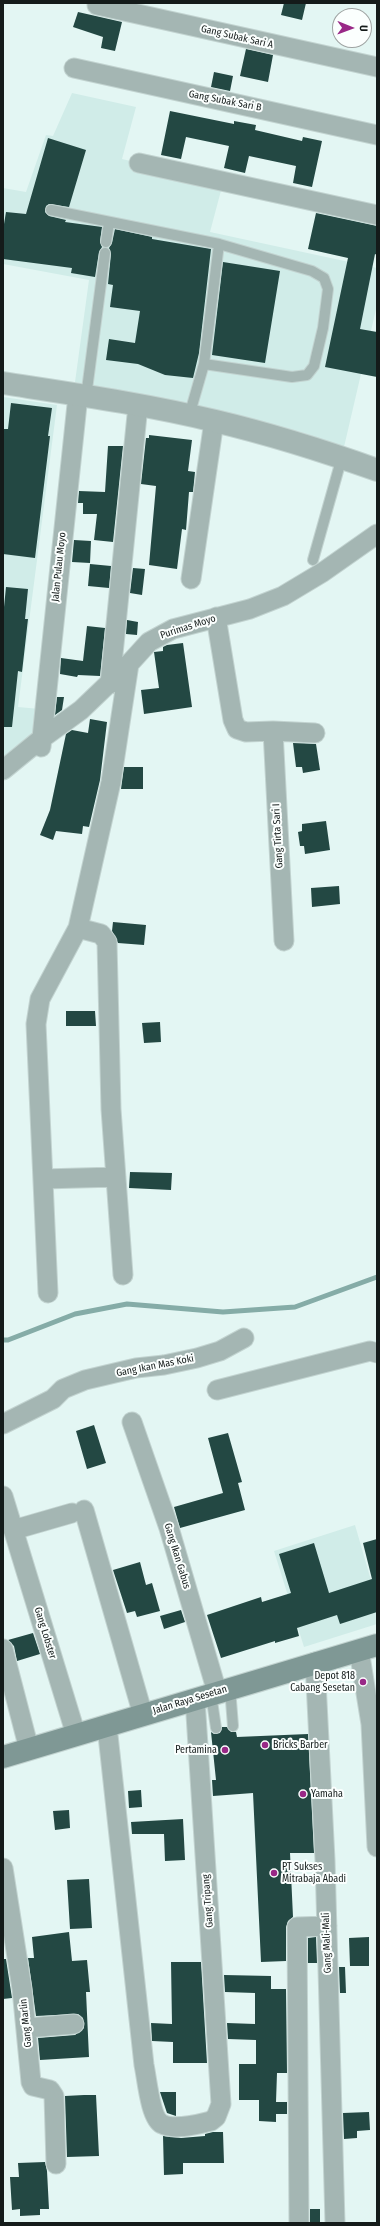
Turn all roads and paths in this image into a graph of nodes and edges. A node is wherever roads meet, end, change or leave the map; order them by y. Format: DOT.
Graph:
graph roads {
  1 [pos="97,5"];
  2 [pos="377,67"];
  3 [pos="74,68"];
  4 [pos="377,135"];
  5 [pos="139,164"];
  6 [pos="51,210"];
  7 [pos="377,216"];
  8 [pos="109,223"];
  9 [pos="106,242"];
  10 [pos="219,244"];
  11 [pos="105,253"];
  12 [pos="204,364"];
  13 [pos="3,383"];
  14 [pos="82,396"];
  15 [pos="138,405"];
  16 [pos="189,416"];
  17 [pos="214,421"];
  18 [pos="342,458"];
  19 [pos="377,470"];
  20 [pos="377,534"];
  21 [pos="313,560"];
  22 [pos="191,579"];
  23 [pos="216,617"];
  24 [pos="129,664"];
  25 [pos="110,684"];
  26 [pos="273,731"];
  27 [pos="315,733"];
  28 [pos="41,739"];
  29 [pos="3,770"];
  30 [pos="3,785"];
  31 [pos="78,928"];
  32 [pos="284,941"];
  33 [pos="116,1177"];
  34 [pos="43,1179"];
  35 [pos="122,1275"];
  36 [pos="48,1293"];
  37 [pos="244,1338"];
  38 [pos="377,1353"];
  39 [pos="216,1390"];
  40 [pos="132,1422"];
  41 [pos="3,1424"];
  42 [pos="3,1496"];
  43 [pos="13,1530"];
  44 [pos="368,1648"];
  45 [pos="3,1649"];
  46 [pos="315,1662"];
  47 [pos="214,1693"];
  48 [pos="143,1714"];
  49 [pos="107,1726"];
  50 [pos="233,1726"];
  51 [pos="216,1728"];
  52 [pos="76,1735"];
  53 [pos="374,1738"];
  54 [pos="29,1749"];
  55 [pos="3,1757"];
  56 [pos="377,1846"];
  57 [pos="3,1868"];
  58 [pos="327,1926"];
  59 [pos="74,2024"];
  60 [pos="27,2028"];
  61 [pos="56,2164"];
  62 [pos="298,2223"];
  63 [pos="335,2223"];
  1 -- 2 [label="street, Gang Subak Sari A"];
  3 -- 4 [label="street, Gang Subak Sari B"];
  5 -- 7 [label="street"];
  6 -- 8 [label="lane"];
  8 -- 9 [label="lane"];
  8 -- 10 [label="lane"];
  10 -- 12 [label="lane"];
  10 -- 12 [label="lane"];
  11 -- 14 [label="lane"];
  12 -- 16 [label="lane"];
  13 -- 14 [label="street"];
  14 -- 15 [label="street"];
  14 -- 28 [label="street, Jalan Pulau Moyo"];
  15 -- 16 [label="street"];
  15 -- 25 [label="street"];
  16 -- 17 [label="street"];
  17 -- 18 [label="street"];
  17 -- 22 [label="street"];
  18 -- 19 [label="street"];
  18 -- 21 [label="lane"];
  20 -- 23 [label="street, Purimas Moyo"];
  23 -- 24 [label="street, Purimas Moyo"];
  23 -- 26 [label="street"];
  24 -- 25 [label="street, Purimas Moyo"];
  24 -- 31 [label="street"];
  25 -- 28 [label="street, Purimas Moyo"];
  26 -- 27 [label="street"];
  26 -- 32 [label="street, Gang Tirta Sari I"];
  28 -- 29 [label="street, Purimas Moyo"];
  28 -- 30 [label="street, Jalan Pulau Moyo"];
  31 -- 33 [label="street"];
  31 -- 34 [label="street"];
  33 -- 34 [label="street"];
  33 -- 35 [label="street"];
  34 -- 36 [label="street"];
  37 -- 41 [label="street, Gang Ikan Mas Koki"];
  38 -- 39 [label="street"];
  40 -- 47 [label="street, Gang Ikan Gabus"];
  42 -- 43 [label="street, Gang Lobster"];
  43 -- 48 [label="street"];
  43 -- 52 [label="street, Gang Lobster"];
  44 -- 46 [label="main road, Jalan Raya Sesetan"];
  44 -- 53 [label="street"];
  45 -- 54 [label="street"];
  46 -- 47 [label="main road, Jalan Raya Sesetan"];
  46 -- 58 [label="street, Gang Mali-Mali"];
  47 -- 48 [label="main road, Jalan Raya Sesetan"];
  47 -- 49 [label="street, Gang Tripang"];
  47 -- 50 [label="lane"];
  47 -- 51 [label="lane"];
  48 -- 49 [label="main road, Jalan Raya Sesetan"];
  49 -- 52 [label="main road, Jalan Raya Sesetan"];
  52 -- 54 [label="main road, Jalan Raya Sesetan"];
  53 -- 56 [label="street"];
  54 -- 55 [label="main road, Jalan Raya Sesetan"];
  57 -- 60 [label="street, Gang Marlin"];
  58 -- 62 [label="street"];
  58 -- 63 [label="street, Gang Mali-Mali"];
  59 -- 60 [label="street"];
  60 -- 61 [label="street, Gang Marlin"];
}
